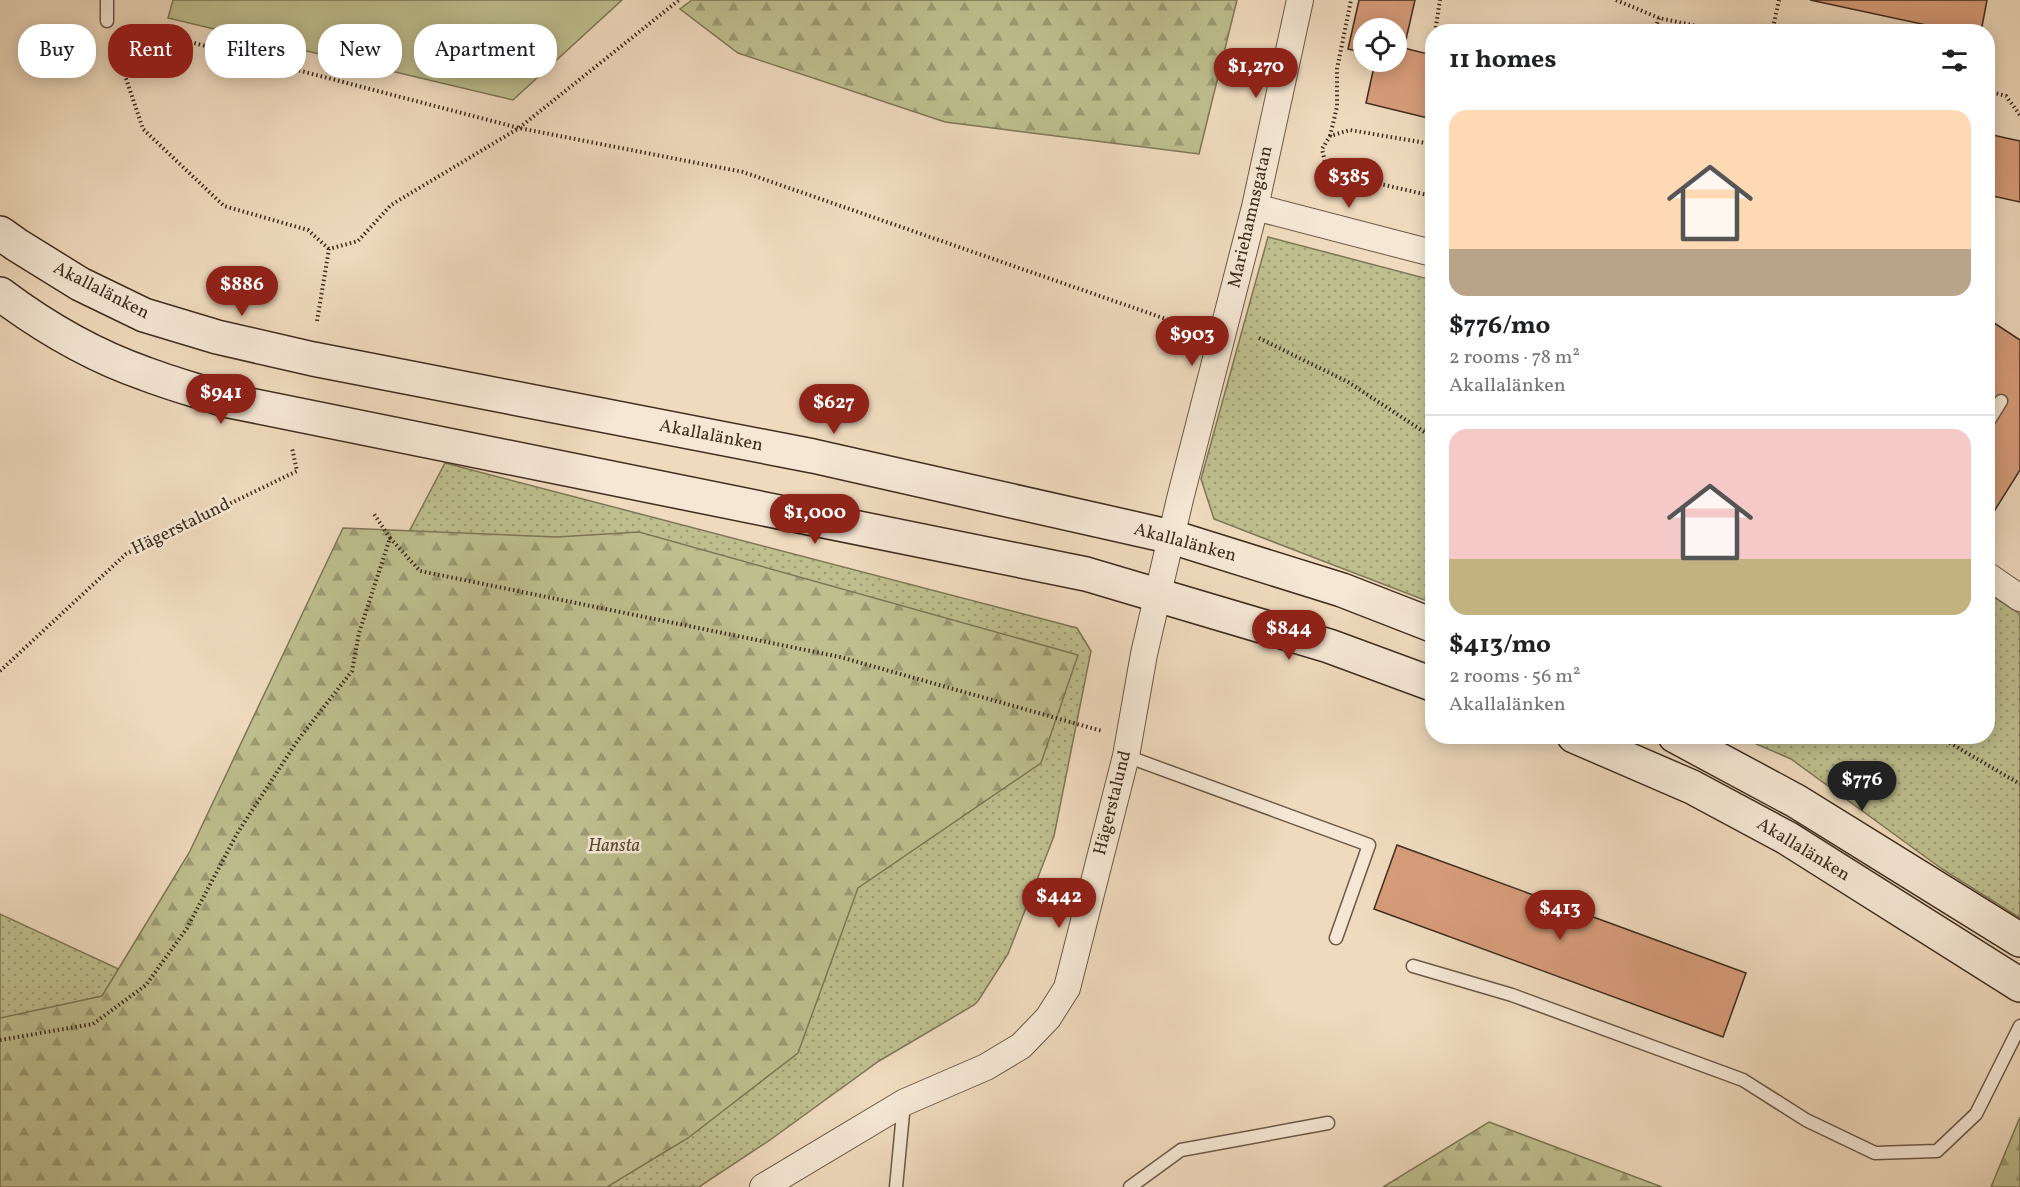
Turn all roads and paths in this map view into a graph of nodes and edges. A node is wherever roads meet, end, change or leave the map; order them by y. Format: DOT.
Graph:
graph roads {
  1 [pos="107,0"];
  2 [pos="679,0"];
  3 [pos="1300,0"];
  4 [pos="1351,0"];
  5 [pos="1440,0"];
  6 [pos="1616,0"];
  7 [pos="1779,0"];
  8 [pos="1659,18"];
  9 [pos="107,21"];
  10 [pos="1436,24"];
  11 [pos="1657,24"];
  12 [pos="1687,24"];
  13 [pos="1774,24"];
  14 [pos="1995,94"];
  15 [pos="2020,115"];
  16 [pos="519,128"];
  17 [pos="1330,136"];
  18 [pos="1425,143"];
  19 [pos="1425,194"];
  20 [pos="1255,207"];
  21 [pos="0,233"];
  22 [pos="329,249"];
  23 [pos="1425,251"];
  24 [pos="0,294"];
  25 [pos="317,321"];
  26 [pos="1188,327"];
  27 [pos="1259,338"];
  28 [pos="2001,401"];
  29 [pos="1995,411"];
  30 [pos="1425,432"];
  31 [pos="290,438"];
  32 [pos="374,514"];
  33 [pos="1172,537"];
  34 [pos="390,538"];
  35 [pos="1995,581"];
  36 [pos="1158,596"];
  37 [pos="2020,598"];
  38 [pos="1425,622"];
  39 [pos="0,671"];
  40 [pos="1425,681"];
  41 [pos="1593,744"];
  42 [pos="1690,744"];
  43 [pos="1952,744"];
  44 [pos="1127,747"];
  45 [pos="2020,784"];
  46 [pos="1336,938"];
  47 [pos="2020,940"];
  48 [pos="1413,966"];
  49 [pos="2020,985"];
  50 [pos="2020,1026"];
  51 [pos="0,1040"];
  52 [pos="904,1102"];
  53 [pos="1328,1123"];
  54 [pos="763,1187"];
  55 [pos="896,1187"];
  56 [pos="1130,1187"];
  1 -- 9 [label="lane"];
  2 -- 16 [label="path"];
  3 -- 20 [label="street, Mariehamnsgatan"];
  4 -- 17 [label="path"];
  5 -- 10 [label="path"];
  6 -- 8 [label="path"];
  7 -- 13 [label="path"];
  8 -- 11 [label="path"];
  8 -- 12 [label="path"];
  9 -- 16 [label="path"];
  9 -- 22 [label="path"];
  14 -- 15 [label="path"];
  16 -- 22 [label="path"];
  16 -- 26 [label="path"];
  17 -- 18 [label="path"];
  17 -- 19 [label="path"];
  20 -- 23 [label="street"];
  20 -- 33 [label="street, Mariehamnsgatan"];
  21 -- 33 [label="main road, Akallalänken"];
  22 -- 25 [label="path"];
  24 -- 36 [label="main road"];
  27 -- 30 [label="path"];
  28 -- 29 [label="lane"];
  31 -- 39 [label="path, Hägerstalund"];
  32 -- 34 [label="path"];
  33 -- 36 [label="street, Hägerstalund"];
  33 -- 38 [label="main road, Akallalänken"];
  34 -- 44 [label="path"];
  34 -- 51 [label="path"];
  35 -- 37 [label="street"];
  36 -- 40 [label="main road"];
  36 -- 44 [label="street, Hägerstalund"];
  41 -- 49 [label="main road, Akallalänken"];
  42 -- 47 [label="main road, Akallalänken"];
  43 -- 45 [label="path"];
  44 -- 46 [label="lane"];
  44 -- 52 [label="street, Hägerstalund"];
  48 -- 50 [label="lane"];
  52 -- 54 [label="street, Hägerstalund"];
  52 -- 55 [label="lane"];
  53 -- 56 [label="lane"];
}
